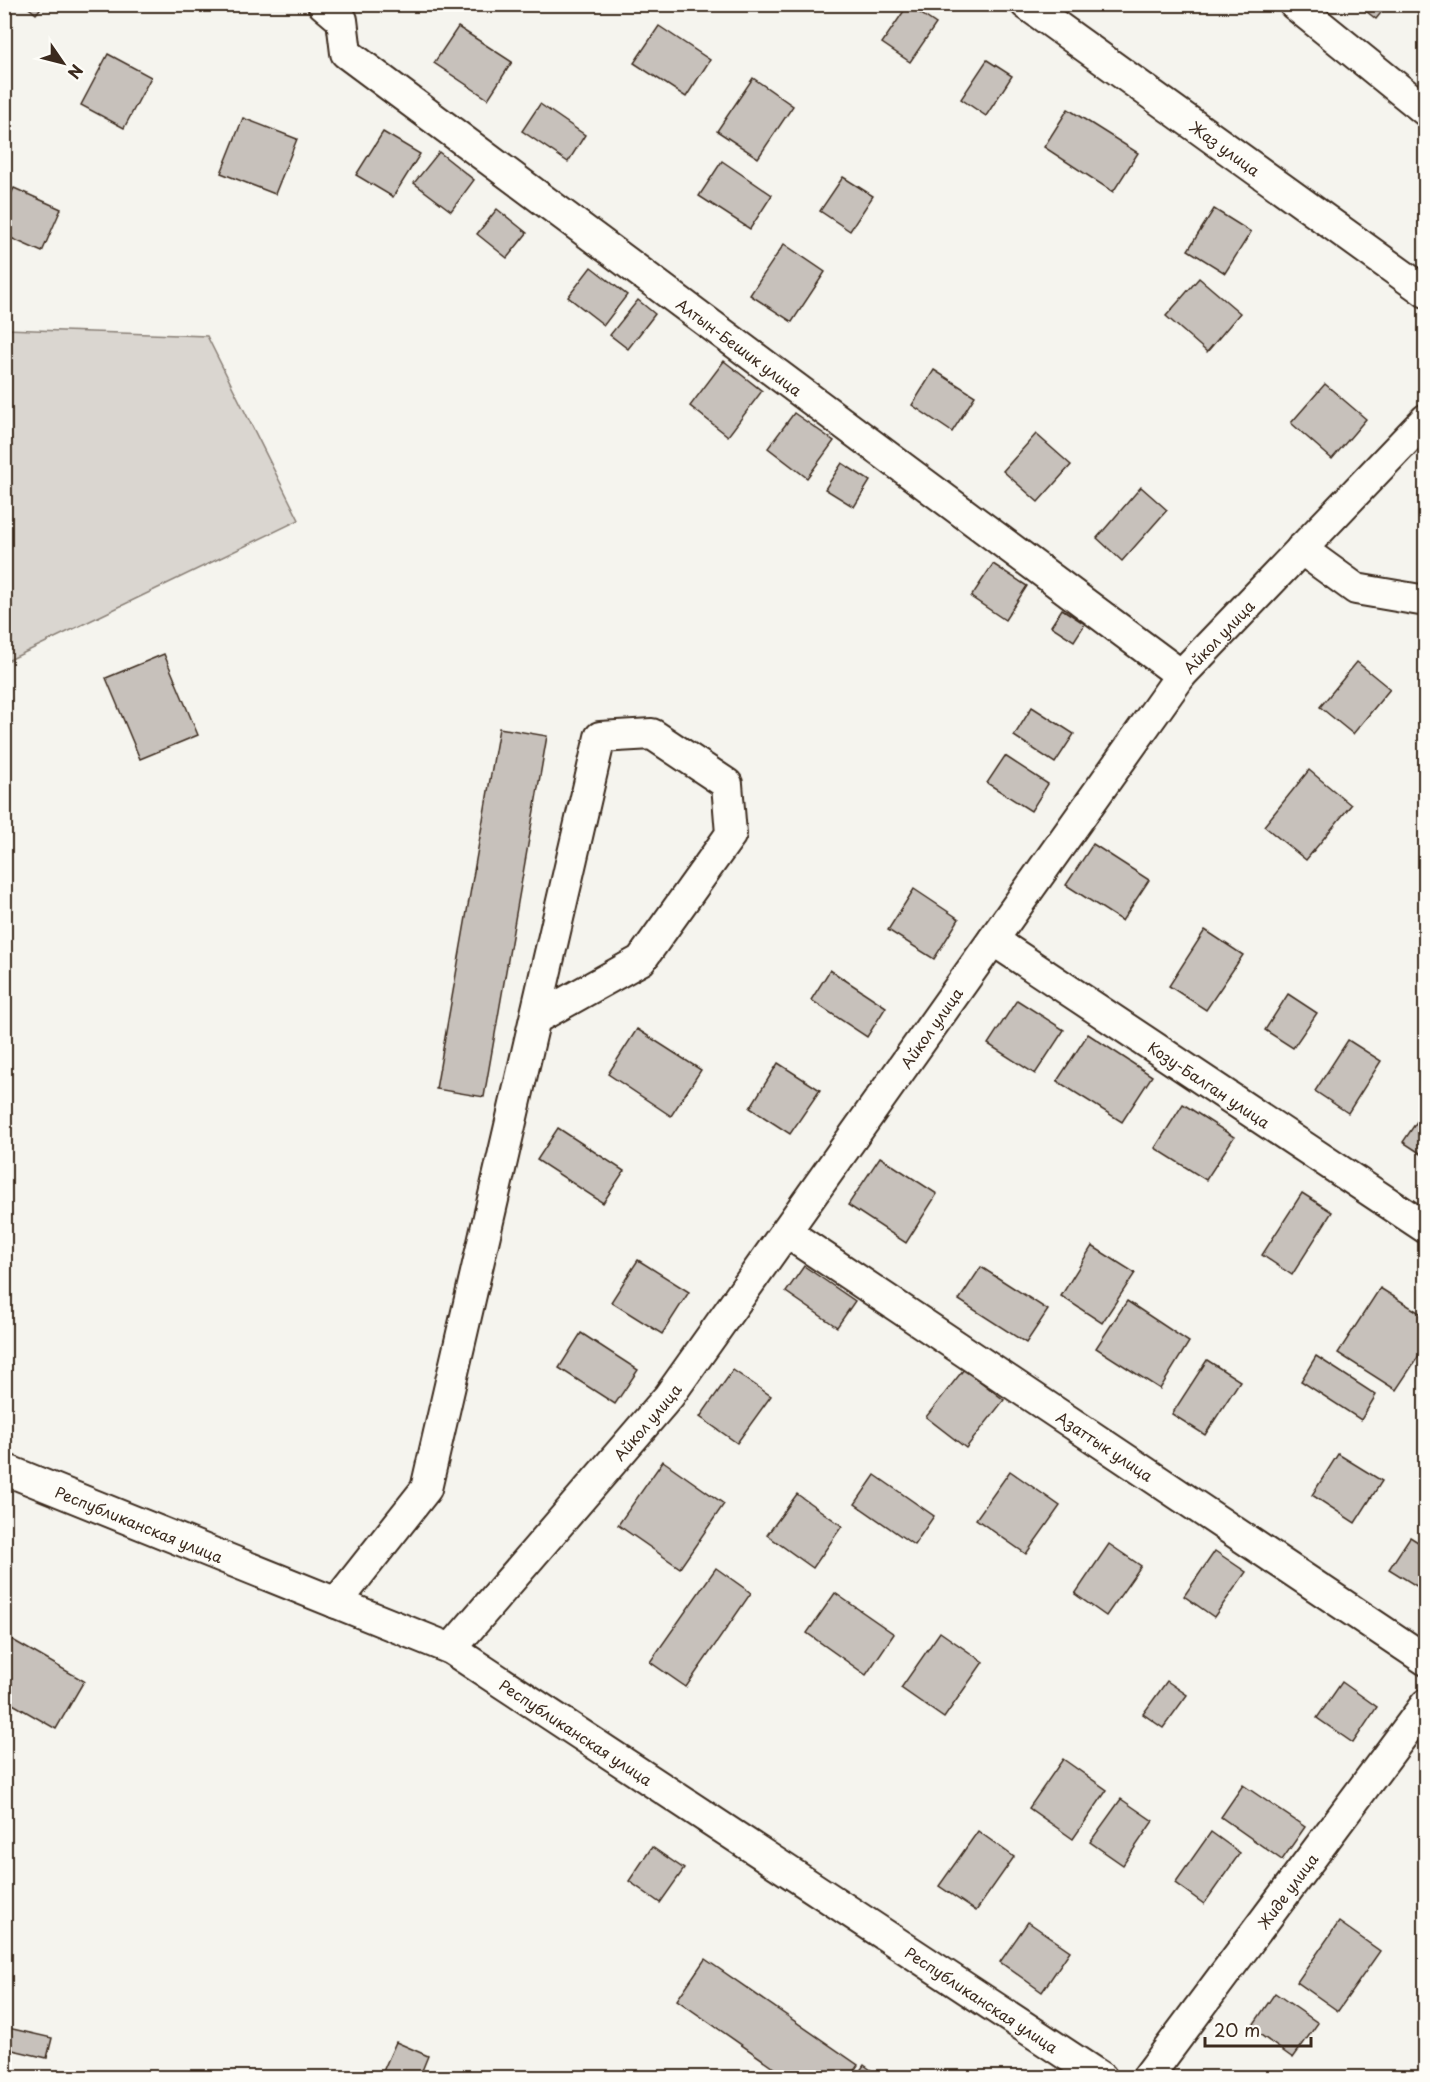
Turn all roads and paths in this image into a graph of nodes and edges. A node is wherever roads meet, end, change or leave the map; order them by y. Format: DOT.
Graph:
graph roads {
  1 [pos="323,4"];
  2 [pos="1026,4"];
  3 [pos="1294,4"];
  4 [pos="1425,111"];
  5 [pos="1425,292"];
  6 [pos="1425,419"];
  7 [pos="1301,549"];
  8 [pos="1425,601"];
  9 [pos="1181,675"];
  10 [pos="993,940"];
  11 [pos="535,1019"];
  12 [pos="1425,1228"];
  13 [pos="786,1232"];
  14 [pos="4,1469"];
  15 [pos="336,1603"];
  16 [pos="451,1649"];
  17 [pos="1425,1660"];
  18 [pos="1425,1704"];
  19 [pos="1102,2078"];
  20 [pos="1146,2078"];
  1 -- 9 [label="street, Алтын-Бешик улица"];
  2 -- 5 [label="street, Жаз улица"];
  3 -- 4 [label="street"];
  6 -- 7 [label="street, Айкол улица"];
  7 -- 8 [label="street"];
  7 -- 9 [label="street, Айкол улица"];
  9 -- 10 [label="street, Айкол улица"];
  10 -- 12 [label="street, Козу-Балган улица"];
  10 -- 13 [label="street, Айкол улица"];
  11 -- 11 [label="street"];
  11 -- 15 [label="street"];
  13 -- 16 [label="street, Айкол улица"];
  13 -- 17 [label="street, Азаттык улица"];
  14 -- 15 [label="street, Республиканская улица"];
  15 -- 16 [label="street, Республиканская улица"];
  16 -- 19 [label="street, Республиканская улица"];
  18 -- 20 [label="street, Жиде улица"];
}
